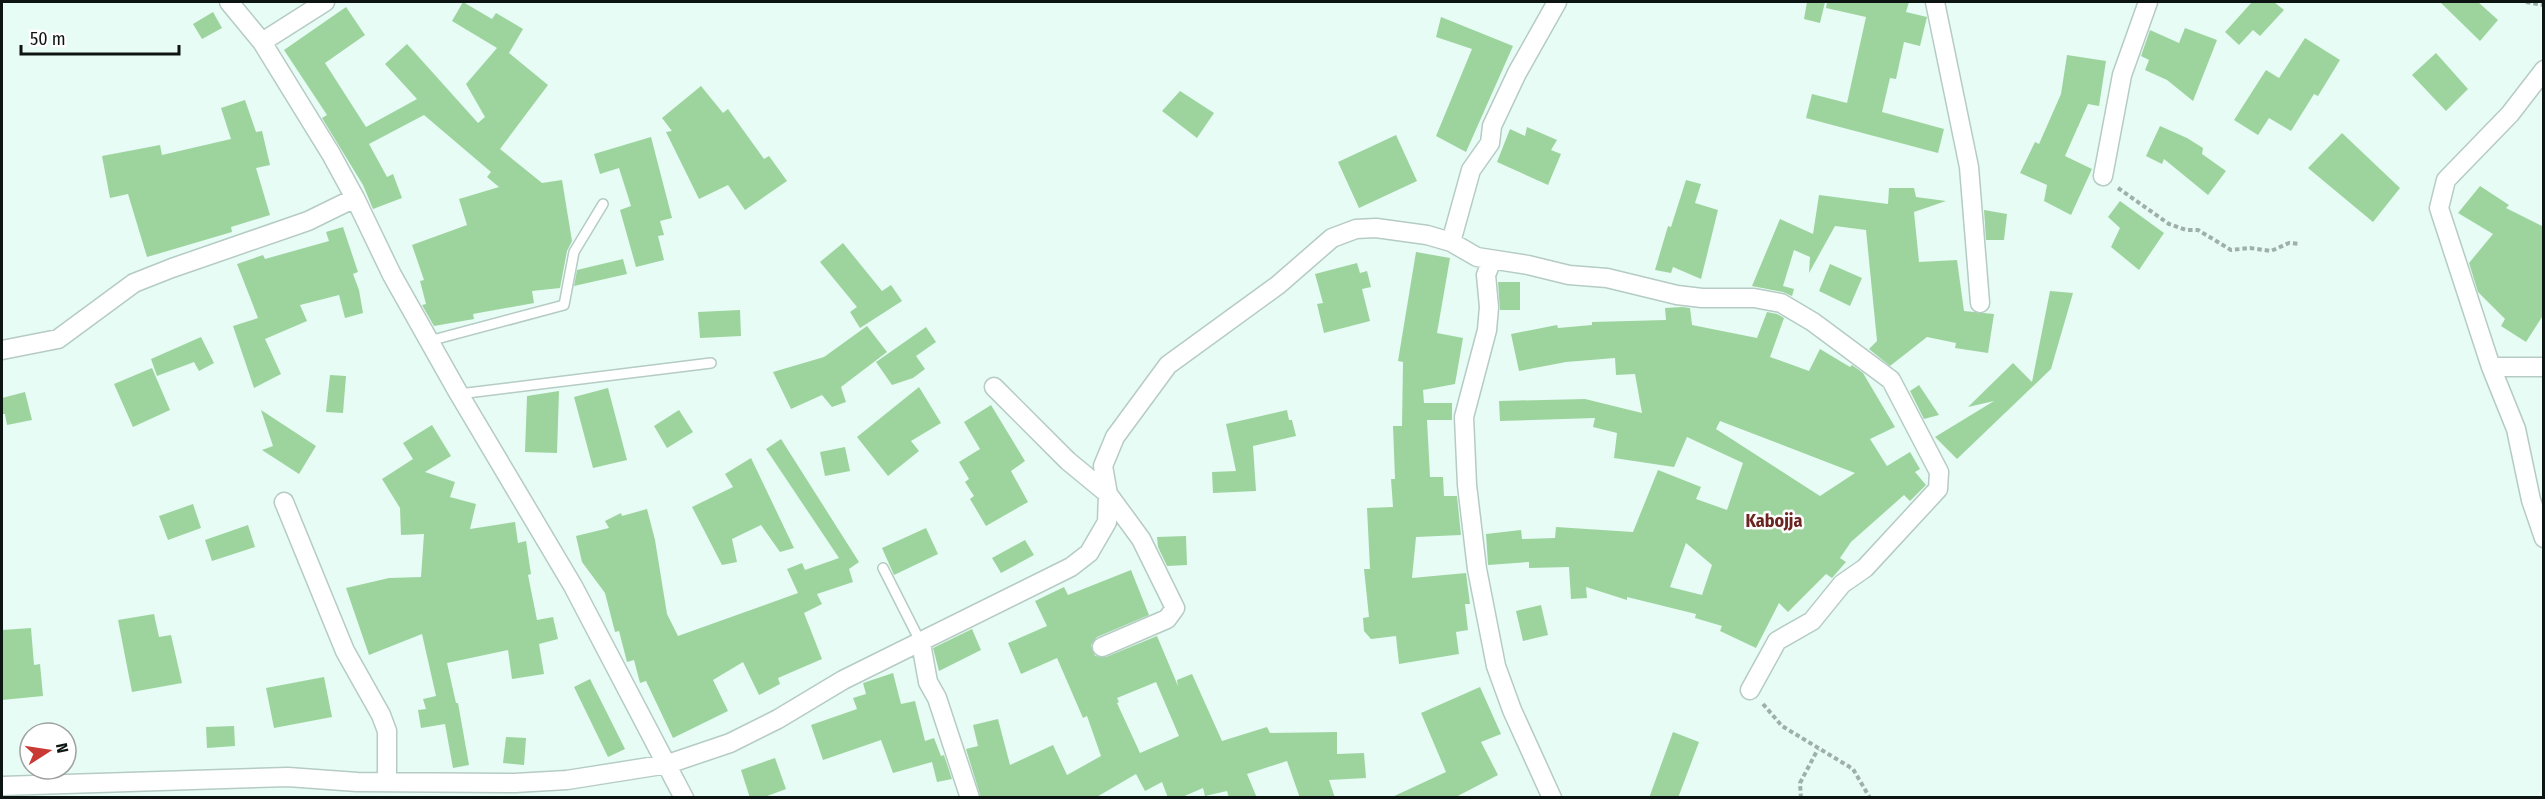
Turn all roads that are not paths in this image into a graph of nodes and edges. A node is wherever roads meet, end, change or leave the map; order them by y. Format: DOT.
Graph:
graph roads {
  1 [pos="229,2"];
  2 [pos="325,2"];
  3 [pos="1557,2"];
  4 [pos="1935,2"];
  5 [pos="2148,2"];
  6 [pos="262,42"];
  7 [pos="2544,70"];
  8 [pos="2103,176"];
  9 [pos="355,198"];
  10 [pos="603,204"];
  11 [pos="1452,242"];
  12 [pos="1492,260"];
  13 [pos="1980,303"];
  14 [pos="429,341"];
  15 [pos="2,350"];
  16 [pos="711,363"];
  17 [pos="2491,367"];
  18 [pos="2544,367"];
  19 [pos="994,387"];
  20 [pos="459,394"];
  21 [pos="1108,494"];
  22 [pos="284,502"];
  23 [pos="2544,538"];
  24 [pos="883,568"];
  25 [pos="921,643"];
  26 [pos="1102,647"];
  27 [pos="1750,690"];
  28 [pos="668,764"];
  29 [pos="387,782"];
  30 [pos="2,786"];
  31 [pos="108,790"];
  32 [pos="356,790"];
  33 [pos="446,790"];
  34 [pos="684,798"];
  35 [pos="970,798"];
  36 [pos="1552,798"];
  1 -- 6 [label="street"];
  2 -- 6 [label="street"];
  3 -- 11 [label="street"];
  4 -- 13 [label="street"];
  5 -- 8 [label="street"];
  6 -- 9 [label="street"];
  7 -- 17 [label="street"];
  9 -- 14 [label="street"];
  9 -- 15 [label="street"];
  10 -- 14 [label="lane"];
  11 -- 12 [label="street"];
  11 -- 21 [label="street"];
  12 -- 27 [label="street"];
  12 -- 36 [label="street"];
  14 -- 20 [label="street"];
  16 -- 20 [label="lane"];
  17 -- 18 [label="street"];
  17 -- 23 [label="street"];
  19 -- 21 [label="street"];
  20 -- 28 [label="street"];
  21 -- 25 [label="street"];
  21 -- 26 [label="street"];
  22 -- 29 [label="street"];
  24 -- 25 [label="lane"];
  25 -- 28 [label="street"];
  25 -- 35 [label="street"];
  28 -- 33 [label="street"];
  28 -- 34 [label="street"];
  29 -- 32 [label="street"];
  29 -- 33 [label="street"];
  30 -- 31 [label="street"];
  31 -- 32 [label="street"];
}
